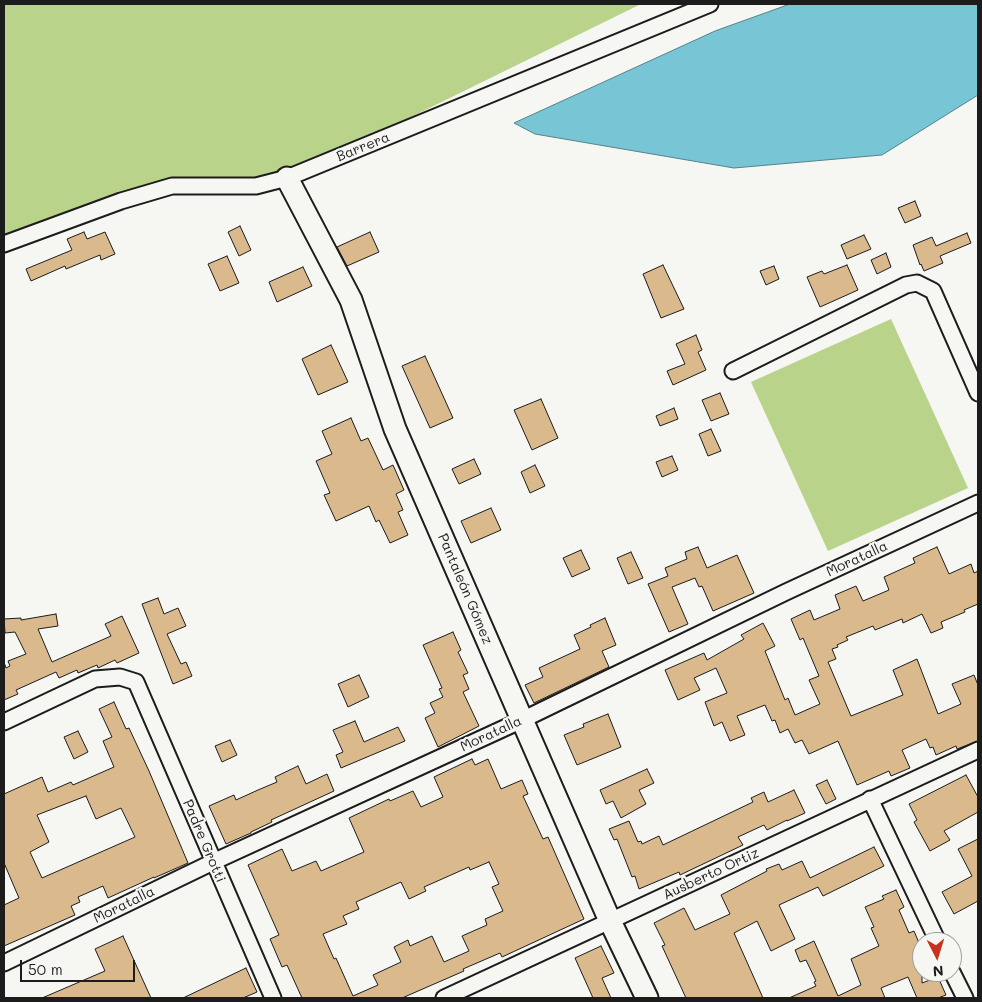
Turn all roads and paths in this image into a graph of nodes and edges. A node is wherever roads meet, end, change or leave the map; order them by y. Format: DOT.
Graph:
graph roads {
  1 [pos="710,4"];
  2 [pos="287,178"];
  3 [pos="4,244"];
  4 [pos="733,371"];
  5 [pos="978,393"];
  6 [pos="978,503"];
  7 [pos="522,720"];
  8 [pos="4,722"];
  9 [pos="978,750"];
  10 [pos="870,800"];
  11 [pos="213,862"];
  12 [pos="610,921"];
  13 [pos="933,932"];
  14 [pos="4,964"];
  15 [pos="957,982"];
  16 [pos="978,994"];
  17 [pos="273,998"];
  18 [pos="444,998"];
  19 [pos="647,998"];
  20 [pos="965,998"];
  21 [pos="970,998"];
  1 -- 2 [label="street, Barrera"];
  2 -- 3 [label="street, Barrera"];
  2 -- 7 [label="main road, Pantaleón Gómez"];
  4 -- 5 [label="street"];
  6 -- 7 [label="street, Moratalla"];
  7 -- 11 [label="street, Moratalla"];
  7 -- 12 [label="main road, Pantaleón Gómez"];
  8 -- 11 [label="street, Padre Grotti"];
  9 -- 10 [label="street, Ausberto Ortiz"];
  10 -- 12 [label="street, Ausberto Ortiz"];
  10 -- 13 [label="street"];
  11 -- 14 [label="street, Moratalla"];
  11 -- 17 [label="street, Padre Grotti"];
  12 -- 18 [label="street, Ausberto Ortiz"];
  12 -- 19 [label="main road, Pantaleón Gómez"];
  15 -- 20 [label="street"];
  16 -- 21 [label="street"];
}
